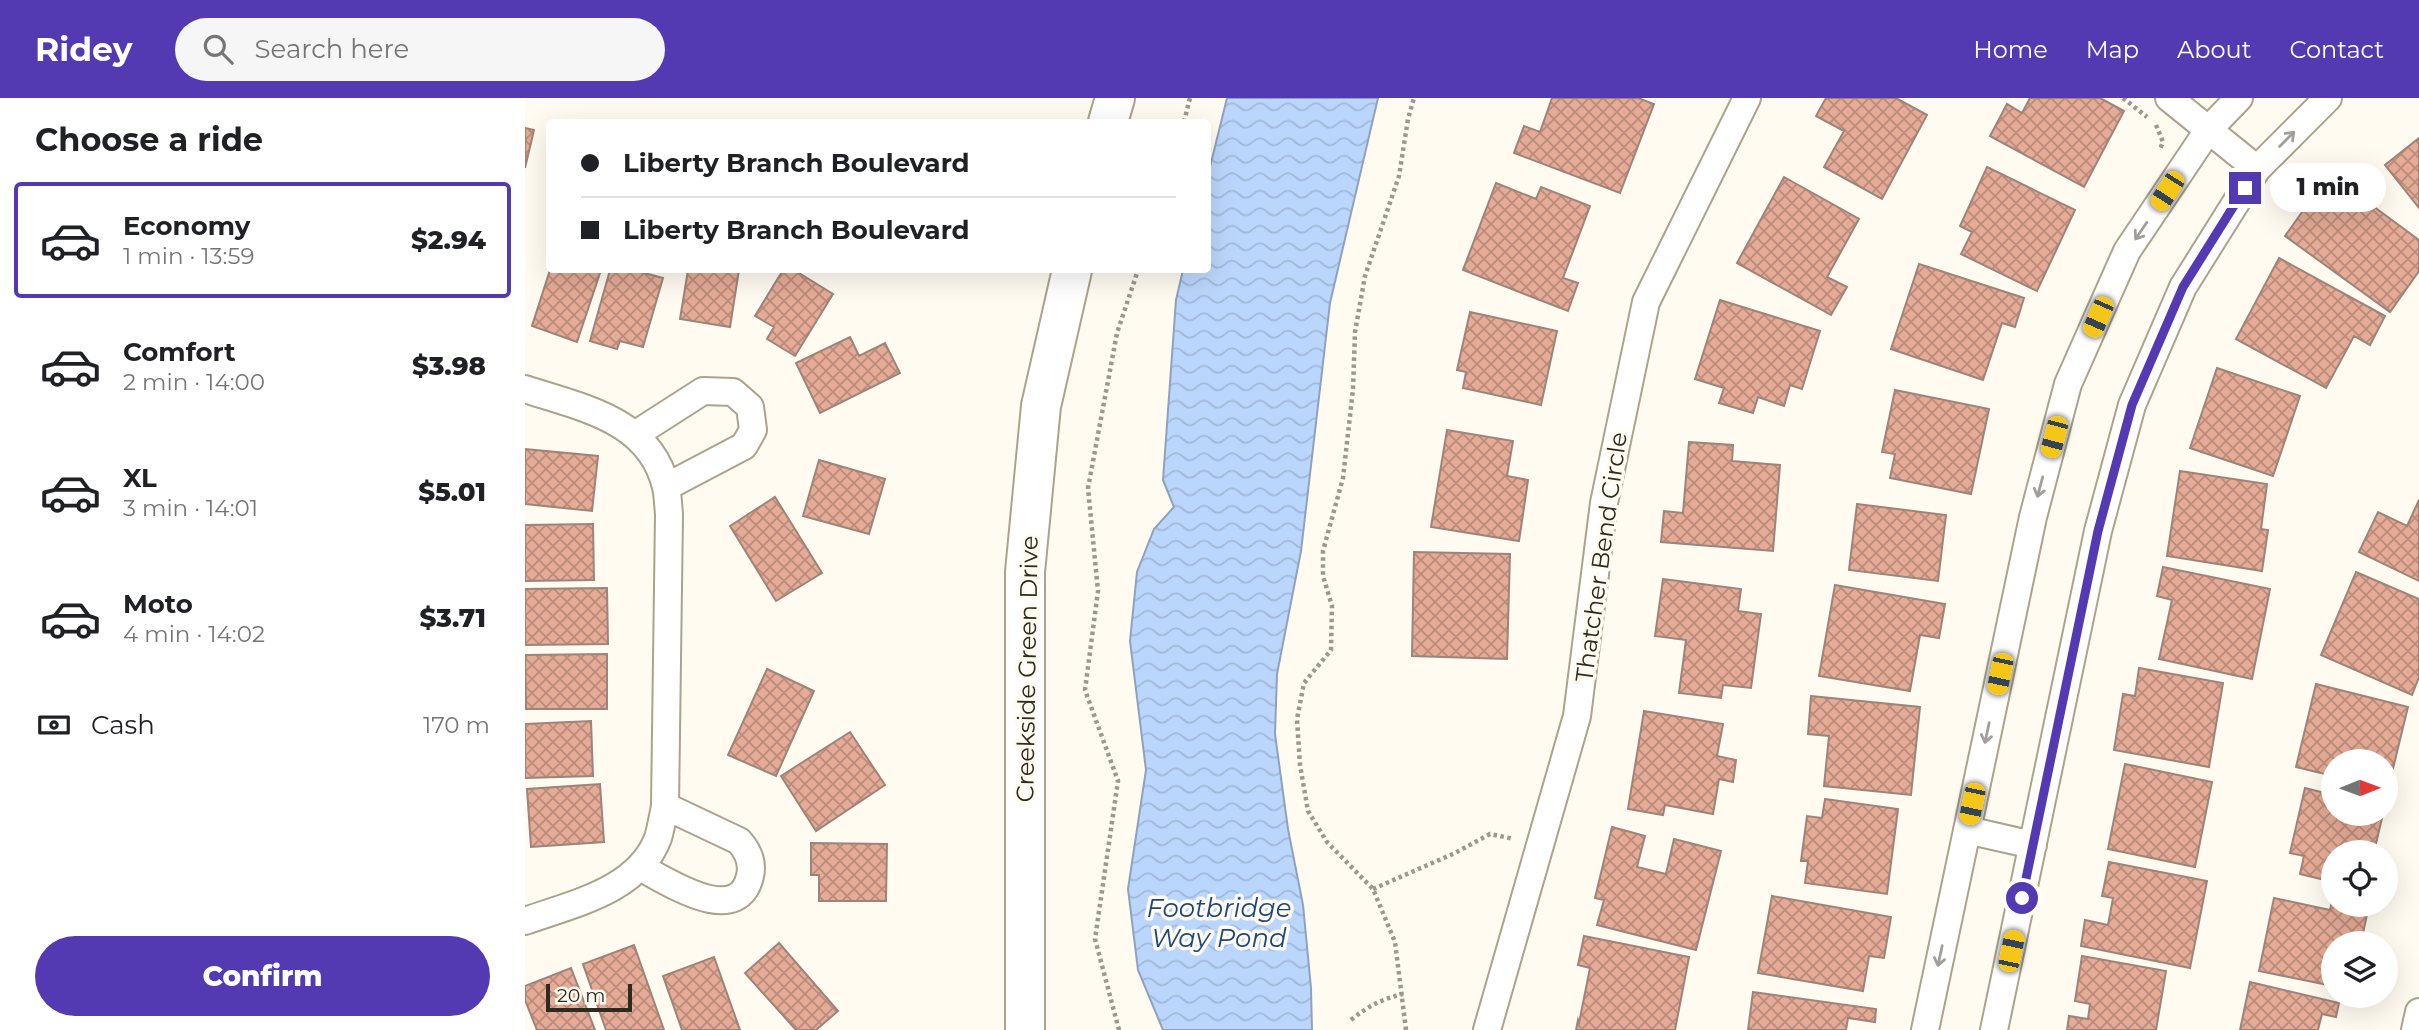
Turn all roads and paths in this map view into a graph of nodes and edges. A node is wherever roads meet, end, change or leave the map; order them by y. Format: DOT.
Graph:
graph roads {
  1 [pos="1115,98"];
  2 [pos="1190,98"];
  3 [pos="1414,98"];
  4 [pos="1747,98"];
  5 [pos="2123,98"];
  6 [pos="2169,98"];
  7 [pos="2239,98"];
  8 [pos="2328,98"];
  9 [pos="1109,119"];
  10 [pos="1185,119"];
  11 [pos="2209,129"];
  12 [pos="2158,155"];
  13 [pos="2257,169"];
  14 [pos="1071,273"];
  15 [pos="1137,273"];
  16 [pos="525,389"];
  17 [pos="636,434"];
  18 [pos="666,486"];
  19 [pos="665,806"];
  20 [pos="1967,830"];
  21 [pos="1541,845"];
  22 [pos="2032,845"];
  23 [pos="640,867"];
  24 [pos="1373,889"];
  25 [pos="525,921"];
  26 [pos="1403,994"];
  27 [pos="2419,1012"];
  28 [pos="1351,1020"];
  29 [pos="1025,1030"];
  30 [pos="1119,1030"];
  31 [pos="1406,1030"];
  32 [pos="1487,1030"];
  33 [pos="1925,1030"];
  34 [pos="1994,1030"];
  35 [pos="2415,1030"];
  1 -- 9 [label="main road"];
  2 -- 10 [label="path"];
  3 -- 24 [label="path"];
  4 -- 21 [label="street, Thatcher Bend Circle"];
  5 -- 12 [label="path"];
  6 -- 11 [label="street"];
  7 -- 11 [label="street"];
  13 -- 8 [label="street, one-way"];
  11 -- 13 [label="street"];
  11 -- 20 [label="street, one-way"];
  13 -- 22 [label="street"];
  14 -- 29 [label="main road, Creekside Green Drive"];
  15 -- 30 [label="path"];
  16 -- 17 [label="street"];
  17 -- 18 [label="street"];
  17 -- 18 [label="street"];
  18 -- 19 [label="street"];
  19 -- 23 [label="street"];
  19 -- 23 [label="street"];
  20 -- 22 [label="street"];
  20 -- 33 [label="street, one-way"];
  21 -- 24 [label="path"];
  21 -- 32 [label="street, Thatcher Bend Circle"];
  22 -- 34 [label="street"];
  23 -- 25 [label="street"];
  24 -- 26 [label="path"];
  26 -- 28 [label="path"];
  26 -- 31 [label="path"];
  27 -- 35 [label="street"];
}
